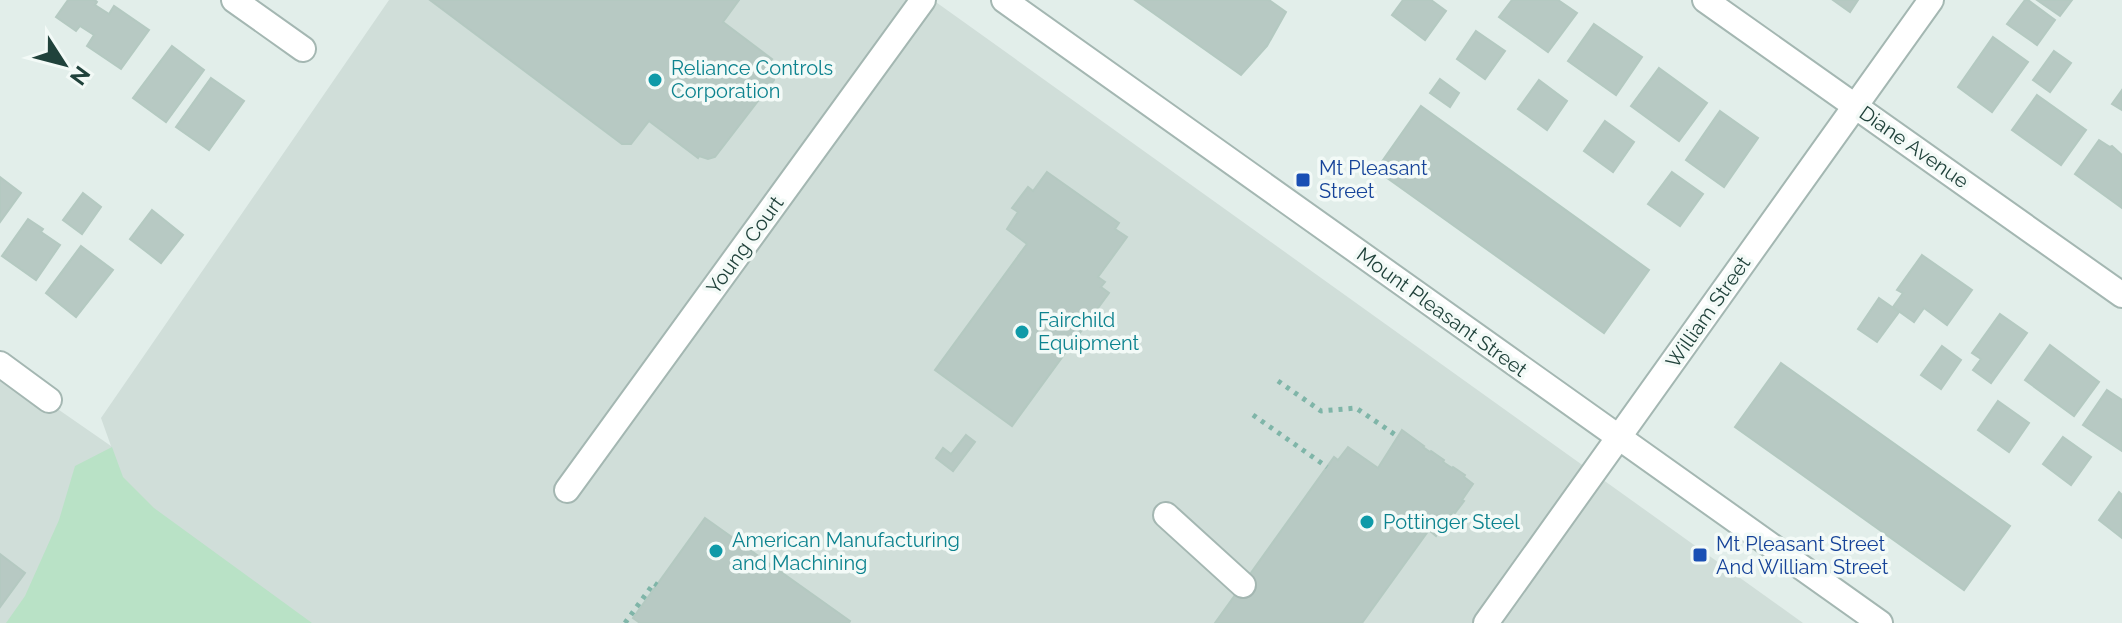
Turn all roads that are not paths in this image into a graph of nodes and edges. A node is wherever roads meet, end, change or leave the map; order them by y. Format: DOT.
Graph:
graph roads {
  1 [pos="234,0"];
  2 [pos="923,0"];
  3 [pos="1004,0"];
  4 [pos="1705,0"];
  5 [pos="1931,0"];
  6 [pos="303,49"];
  7 [pos="1855,105"];
  8 [pos="2122,295"];
  9 [pos="0,364"];
  10 [pos="49,400"];
  11 [pos="1618,438"];
  12 [pos="567,490"];
  13 [pos="1166,515"];
  14 [pos="1243,585"];
  15 [pos="1486,623"];
  16 [pos="1880,623"];
  1 -- 6 [label="street"];
  2 -- 12 [label="street, Young Court"];
  3 -- 11 [label="street, Mount Pleasant Street"];
  4 -- 7 [label="street, Diane Avenue"];
  5 -- 7 [label="street, William Street"];
  7 -- 8 [label="street, Diane Avenue"];
  7 -- 11 [label="street, William Street"];
  9 -- 10 [label="street"];
  11 -- 15 [label="street, William Street"];
  11 -- 16 [label="street, Mount Pleasant Street"];
  13 -- 14 [label="street"];
}
